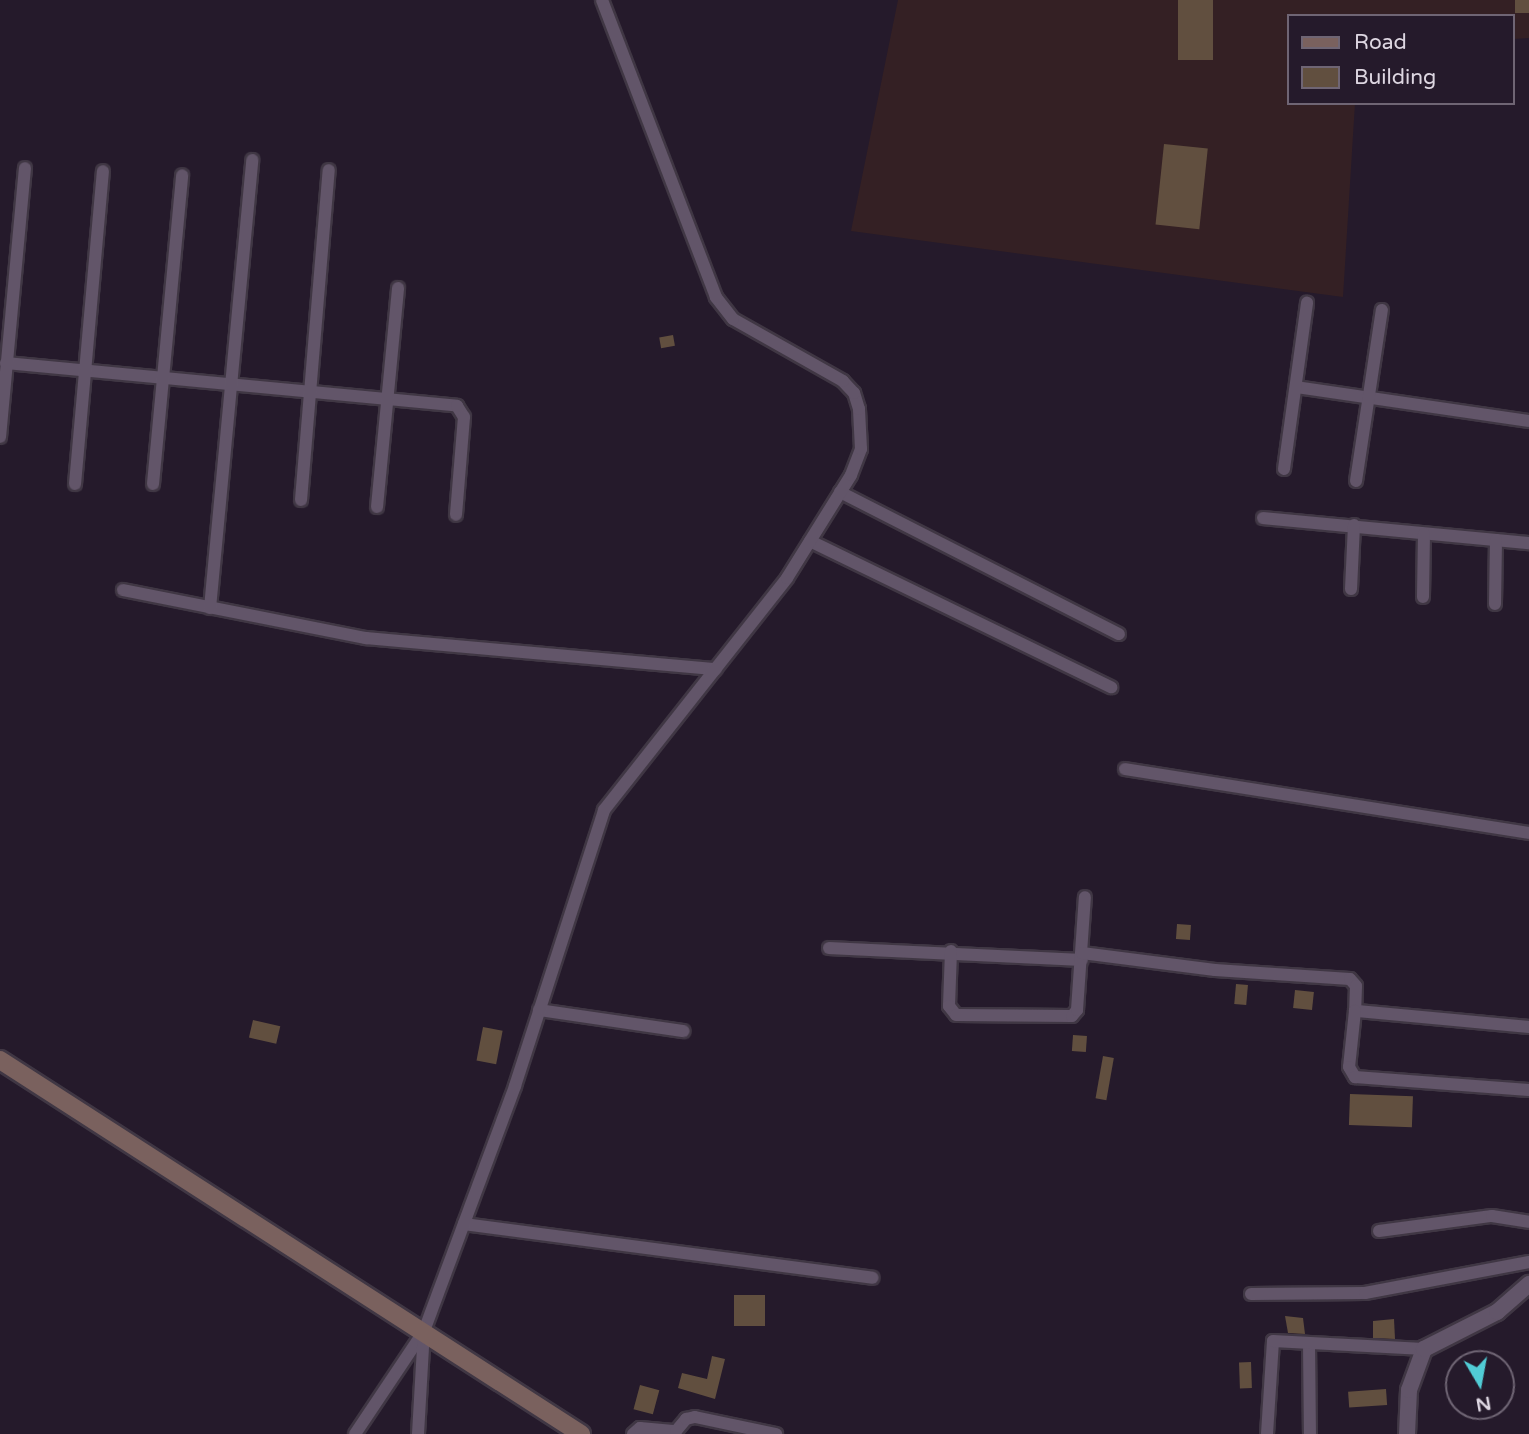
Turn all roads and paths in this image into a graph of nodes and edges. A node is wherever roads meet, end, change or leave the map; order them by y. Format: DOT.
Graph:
graph roads {
  1 [pos="602,0"];
  2 [pos="252,160"];
  3 [pos="25,168"];
  4 [pos="329,170"];
  5 [pos="103,172"];
  6 [pos="182,175"];
  7 [pos="398,288"];
  8 [pos="1307,303"];
  9 [pos="1382,310"];
  10 [pos="6,363"];
  11 [pos="84,372"];
  12 [pos="162,379"];
  13 [pos="231,385"];
  14 [pos="1296,387"];
  15 [pos="311,392"];
  16 [pos="1368,397"];
  17 [pos="387,399"];
  18 [pos="1529,421"];
  19 [pos="0,437"];
  20 [pos="1284,469"];
  21 [pos="1356,481"];
  22 [pos="75,484"];
  23 [pos="153,484"];
  24 [pos="841,492"];
  25 [pos="301,500"];
  26 [pos="377,507"];
  27 [pos="456,514"];
  28 [pos="1263,518"];
  29 [pos="1354,525"];
  30 [pos="1424,534"];
  31 [pos="1496,540"];
  32 [pos="810,541"];
  33 [pos="1529,543"];
  34 [pos="1351,589"];
  35 [pos="123,590"];
  36 [pos="1423,597"];
  37 [pos="1495,604"];
  38 [pos="210,608"];
  39 [pos="1119,634"];
  40 [pos="716,669"];
  41 [pos="1111,687"];
  42 [pos="1125,769"];
  43 [pos="1529,834"];
  44 [pos="1085,897"];
  45 [pos="828,948"];
  46 [pos="951,951"];
  47 [pos="1082,957"];
  48 [pos="539,1010"];
  49 [pos="1355,1011"];
  50 [pos="1529,1027"];
  51 [pos="683,1031"];
  52 [pos="0,1060"];
  53 [pos="1529,1090"];
  54 [pos="1529,1222"];
  55 [pos="464,1224"];
  56 [pos="1379,1231"];
  57 [pos="1529,1262"];
  58 [pos="872,1278"];
  59 [pos="1529,1284"];
  60 [pos="1251,1294"];
  61 [pos="424,1331"];
  62 [pos="1309,1343"];
  63 [pos="1424,1349"];
  64 [pos="355,1434"];
  65 [pos="418,1434"];
  66 [pos="581,1434"];
  67 [pos="633,1434"];
  68 [pos="776,1434"];
  69 [pos="1267,1434"];
  70 [pos="1310,1434"];
  71 [pos="1407,1434"];
  1 -- 24 [label="street"];
  2 -- 13 [label="street"];
  3 -- 10 [label="street"];
  4 -- 15 [label="street"];
  5 -- 11 [label="street"];
  6 -- 12 [label="street"];
  7 -- 17 [label="street"];
  8 -- 14 [label="street"];
  9 -- 16 [label="street"];
  10 -- 11 [label="street"];
  10 -- 19 [label="street"];
  11 -- 12 [label="street"];
  11 -- 22 [label="street"];
  12 -- 13 [label="street"];
  12 -- 23 [label="street"];
  13 -- 15 [label="street"];
  13 -- 38 [label="street"];
  14 -- 16 [label="street"];
  14 -- 20 [label="street"];
  15 -- 17 [label="street"];
  15 -- 25 [label="street"];
  16 -- 18 [label="street"];
  16 -- 21 [label="street"];
  17 -- 26 [label="street"];
  17 -- 27 [label="street"];
  24 -- 32 [label="street"];
  24 -- 39 [label="street"];
  28 -- 29 [label="street"];
  29 -- 30 [label="street"];
  29 -- 34 [label="street"];
  30 -- 31 [label="street"];
  30 -- 36 [label="street"];
  31 -- 33 [label="street"];
  31 -- 37 [label="street"];
  32 -- 40 [label="street"];
  32 -- 41 [label="street"];
  35 -- 38 [label="street"];
  38 -- 40 [label="street"];
  40 -- 48 [label="street"];
  42 -- 43 [label="street"];
  44 -- 47 [label="street"];
  45 -- 46 [label="street"];
  46 -- 47 [label="street"];
  46 -- 47 [label="street"];
  47 -- 49 [label="street"];
  48 -- 51 [label="street"];
  48 -- 55 [label="street"];
  49 -- 50 [label="street"];
  49 -- 53 [label="street"];
  52 -- 61 [label="main road"];
  54 -- 56 [label="street"];
  55 -- 58 [label="street"];
  55 -- 61 [label="street"];
  57 -- 60 [label="street"];
  59 -- 63 [label="street"];
  61 -- 64 [label="street"];
  61 -- 65 [label="street"];
  61 -- 66 [label="main road"];
  62 -- 63 [label="street"];
  62 -- 69 [label="street"];
  62 -- 70 [label="street"];
  63 -- 71 [label="street"];
  67 -- 68 [label="street"];
}
